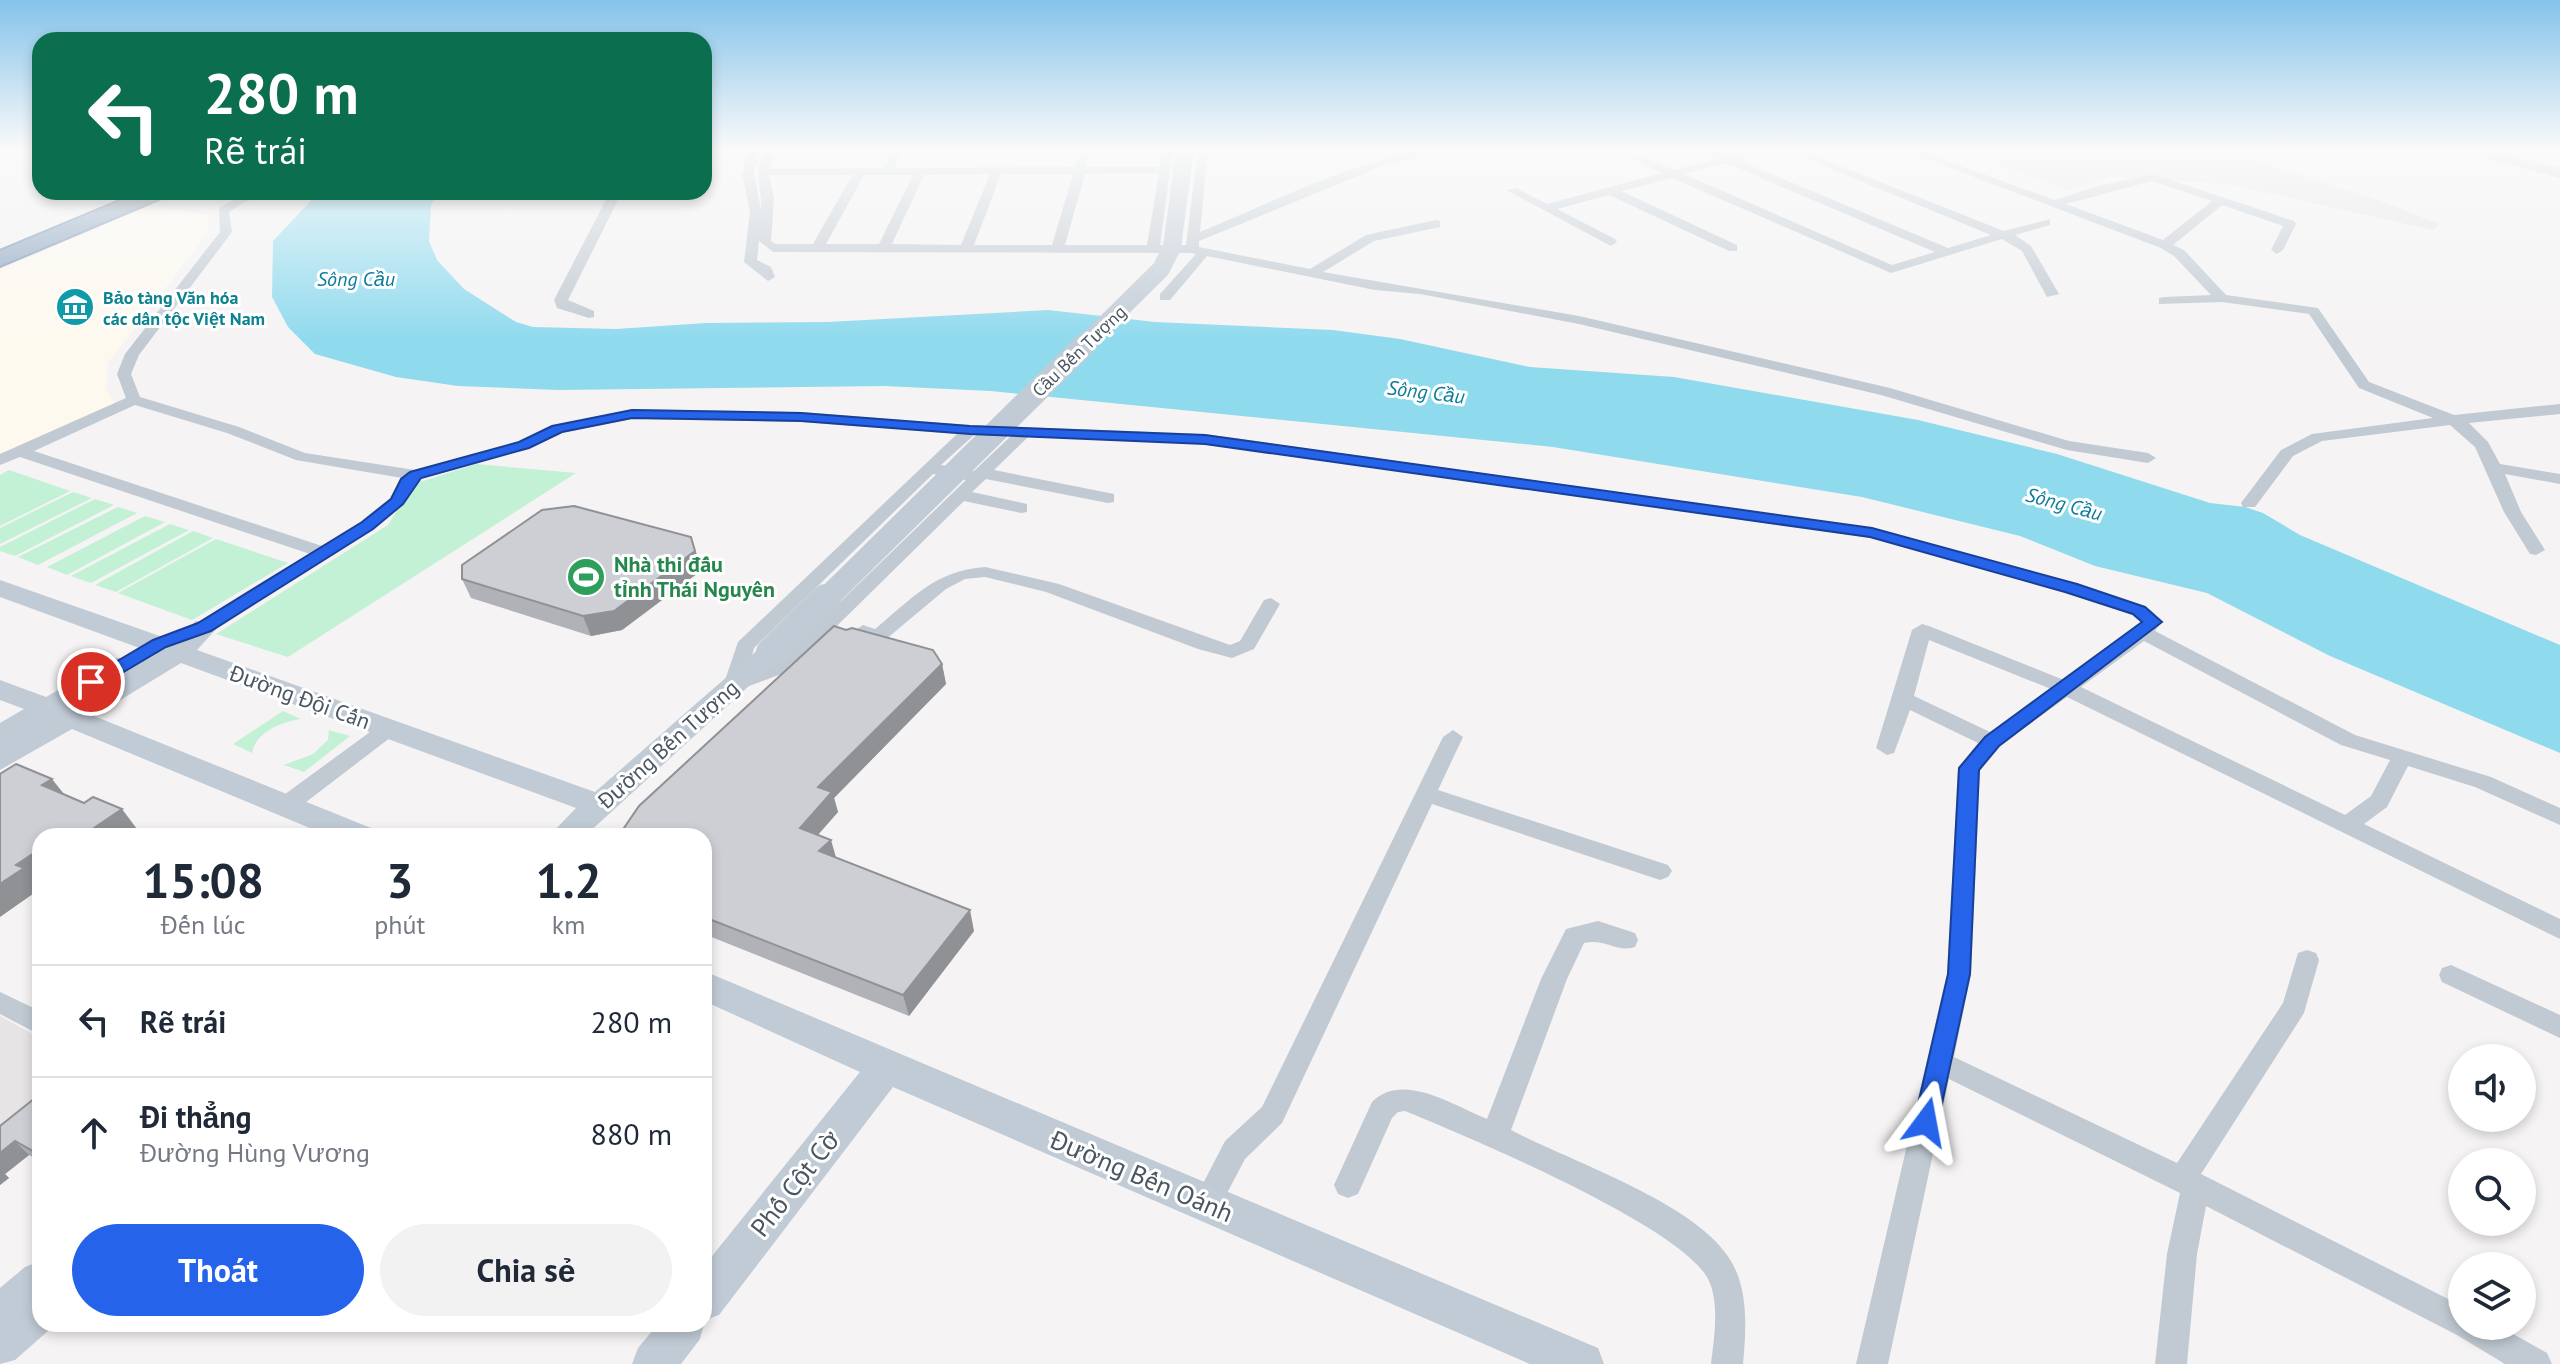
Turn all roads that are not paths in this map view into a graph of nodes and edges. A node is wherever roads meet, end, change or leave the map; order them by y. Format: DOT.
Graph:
graph roads {
  1 [pos="94,213"];
  2 [pos="110,213"];
  3 [pos="223,213"];
  4 [pos="605,213"];
  5 [pos="756,213"];
  6 [pos="767,213"];
  7 [pos="837,213"];
  8 [pos="901,213"];
  9 [pos="980,213"];
  10 [pos="1068,213"];
  11 [pos="1158,213"];
  12 [pos="1177,213"];
  13 [pos="1198,213"];
  14 [pos="1270,213"];
  15 [pos="1554,213"];
  16 [pos="1657,213"];
  17 [pos="1759,213"];
  18 [pos="1854,213"];
  19 [pos="1949,213"];
  20 [pos="2078,213"];
  21 [pos="2205,213"];
  22 [pos="2257,213"];
  23 [pos="2046,222"];
  24 [pos="1436,224"];
  25 [pos="2006,235"];
  26 [pos="1611,242"];
  27 [pos="2165,245"];
  28 [pos="885,246"];
  29 [pos="967,246"];
  30 [pos="1058,246"];
  31 [pos="818,247"];
  32 [pos="1153,247"];
  33 [pos="1196,247"];
  34 [pos="1733,248"];
  35 [pos="2277,250"];
  36 [pos="0,251"];
  37 [pos="1949,253"];
  38 [pos="0,259"];
  39 [pos="1312,273"];
  40 [pos="768,277"];
  41 [pos="2052,294"];
  42 [pos="1165,297"];
  43 [pos="2222,298"];
  44 [pos="2164,301"];
  45 [pos="589,314"];
  46 [pos="134,400"];
  47 [pos="2560,409"];
  48 [pos="2452,420"];
  49 [pos="970,430"];
  50 [pos="1024,432"];
  51 [pos="18,451"];
  52 [pos="2148,458"];
  53 [pos="0,460"];
  54 [pos="929,468"];
  55 [pos="2496,468"];
  56 [pos="415,475"];
  57 [pos="980,475"];
  58 [pos="2560,479"];
  59 [pos="961,495"];
  60 [pos="1108,498"];
  61 [pos="2249,503"];
  62 [pos="1021,508"];
  63 [pos="2536,550"];
  64 [pos="324,553"];
  65 [pos="0,588"];
  66 [pos="1271,604"];
  67 [pos="205,627"];
  68 [pos="821,631"];
  69 [pos="2143,633"];
  70 [pos="169,648"];
  71 [pos="771,653"];
  72 [pos="733,686"];
  73 [pos="2066,688"];
  74 [pos="0,689"];
  75 [pos="1903,699"];
  76 [pos="59,713"];
  77 [pos="388,729"];
  78 [pos="0,736"];
  79 [pos="1453,737"];
  80 [pos="1992,741"];
  81 [pos="1887,748"];
  82 [pos="2402,757"];
  83 [pos="0,760"];
  84 [pos="1426,794"];
  85 [pos="600,805"];
  86 [pos="285,806"];
  87 [pos="2560,817"];
  88 [pos="2346,826"];
  89 [pos="340,828"];
  90 [pos="574,828"];
  91 [pos="1660,871"];
  92 [pos="2560,930"];
  93 [pos="1626,940"];
  94 [pos="2307,960"];
  95 [pos="2451,975"];
  96 [pos="712,989"];
  97 [pos="0,1002"];
  98 [pos="32,1020"];
  99 [pos="2560,1027"];
  100 [pos="1939,1062"];
  101 [pos="886,1067"];
  102 [pos="1495,1135"];
  103 [pos="2189,1182"];
  104 [pos="1348,1185"];
  105 [pos="1207,1203"];
  106 [pos="32,1288"];
  107 [pos="712,1290"];
  108 [pos="2448,1315"];
  109 [pos="0,1316"];
  110 [pos="32,1317"];
  111 [pos="679,1332"];
  112 [pos="2494,1340"];
  113 [pos="0,1345"];
  114 [pos="1566,1361"];
  115 [pos="654,1364"];
  116 [pos="1727,1364"];
  117 [pos="1872,1364"];
  118 [pos="2171,1364"];
  119 [pos="2536,1364"];
  1 -- 36 [label="highway"];
  2 -- 38 [label="highway"];
  3 -- 46 [label="street"];
  4 -- 45 [label="street"];
  5 -- 40 [label="street"];
  6 -- 31 [label="street"];
  7 -- 31 [label="street"];
  8 -- 28 [label="street"];
  9 -- 29 [label="street"];
  10 -- 30 [label="street"];
  11 -- 32 [label="street"];
  12 -- 71 [label="street, Cầu Bến Tượng, bridge"];
  13 -- 33 [label="street"];
  14 -- 33 [label="street"];
  15 -- 26 [label="street"];
  16 -- 34 [label="street"];
  17 -- 37 [label="street"];
  18 -- 37 [label="street"];
  19 -- 25 [label="street"];
  20 -- 27 [label="street"];
  21 -- 27 [label="street"];
  22 -- 35 [label="street"];
  23 -- 25 [label="street"];
  24 -- 39 [label="street"];
  25 -- 37 [label="street"];
  25 -- 41 [label="street"];
  27 -- 43 [label="street"];
  28 -- 29 [label="street"];
  28 -- 31 [label="street"];
  29 -- 30 [label="street"];
  30 -- 32 [label="street"];
  32 -- 33 [label="street"];
  33 -- 39 [label="street"];
  33 -- 42 [label="street"];
  39 -- 52 [label="street"];
  43 -- 44 [label="street"];
  43 -- 48 [label="street"];
  46 -- 51 [label="street"];
  46 -- 56 [label="street"];
  47 -- 48 [label="street"];
  48 -- 55 [label="street"];
  48 -- 61 [label="street"];
  49 -- 50 [label="street"];
  49 -- 54 [label="street"];
  49 -- 56 [label="street"];
  50 -- 57 [label="street"];
  50 -- 69 [label="street"];
  51 -- 53 [label="street"];
  51 -- 64 [label="street"];
  54 -- 57 [label="street"];
  54 -- 72 [label="street"];
  55 -- 58 [label="street"];
  55 -- 63 [label="street"];
  56 -- 64 [label="street"];
  57 -- 59 [label="street"];
  57 -- 60 [label="street"];
  59 -- 62 [label="street"];
  59 -- 68 [label="street"];
  64 -- 67 [label="street"];
  65 -- 70 [label="street, Đường Đội Cấn"];
  66 -- 68 [label="street"];
  67 -- 70 [label="street"];
  68 -- 72 [label="street"];
  69 -- 73 [label="street"];
  69 -- 82 [label="street"];
  70 -- 76 [label="street"];
  70 -- 77 [label="street, Đường Đội Cấn"];
  71 -- 72 [label="street, Đường Bến Tượng"];
  72 -- 85 [label="street, Đường Bến Tượng"];
  73 -- 75 [label="street"];
  73 -- 80 [label="street"];
  73 -- 88 [label="street"];
  74 -- 76 [label="street"];
  75 -- 80 [label="street"];
  75 -- 81 [label="street"];
  76 -- 78 [label="street"];
  76 -- 83 [label="street"];
  76 -- 86 [label="street"];
  77 -- 85 [label="street, Đường Đội Cấn"];
  77 -- 86 [label="street"];
  79 -- 84 [label="street"];
  80 -- 100 [label="street"];
  82 -- 87 [label="street"];
  82 -- 88 [label="street"];
  84 -- 91 [label="street"];
  84 -- 105 [label="street"];
  85 -- 90 [label="street, Đường Bến Tượng"];
  86 -- 89 [label="street"];
  88 -- 92 [label="street"];
  93 -- 102 [label="street"];
  94 -- 103 [label="street"];
  95 -- 99 [label="street"];
  96 -- 101 [label="street, Đường Bến Oánh"];
  97 -- 98 [label="street"];
  100 -- 103 [label="street"];
  100 -- 117 [label="street"];
  101 -- 105 [label="street, Đường Bến Oánh"];
  101 -- 107 [label="street, Phố Cột Cờ"];
  102 -- 104 [label="street"];
  102 -- 116 [label="street"];
  103 -- 108 [label="street"];
  103 -- 118 [label="street"];
  105 -- 114 [label="street, Đường Bến Oánh"];
  106 -- 109 [label="street"];
  110 -- 113 [label="street"];
  111 -- 115 [label="street"];
  112 -- 119 [label="street"];
}
